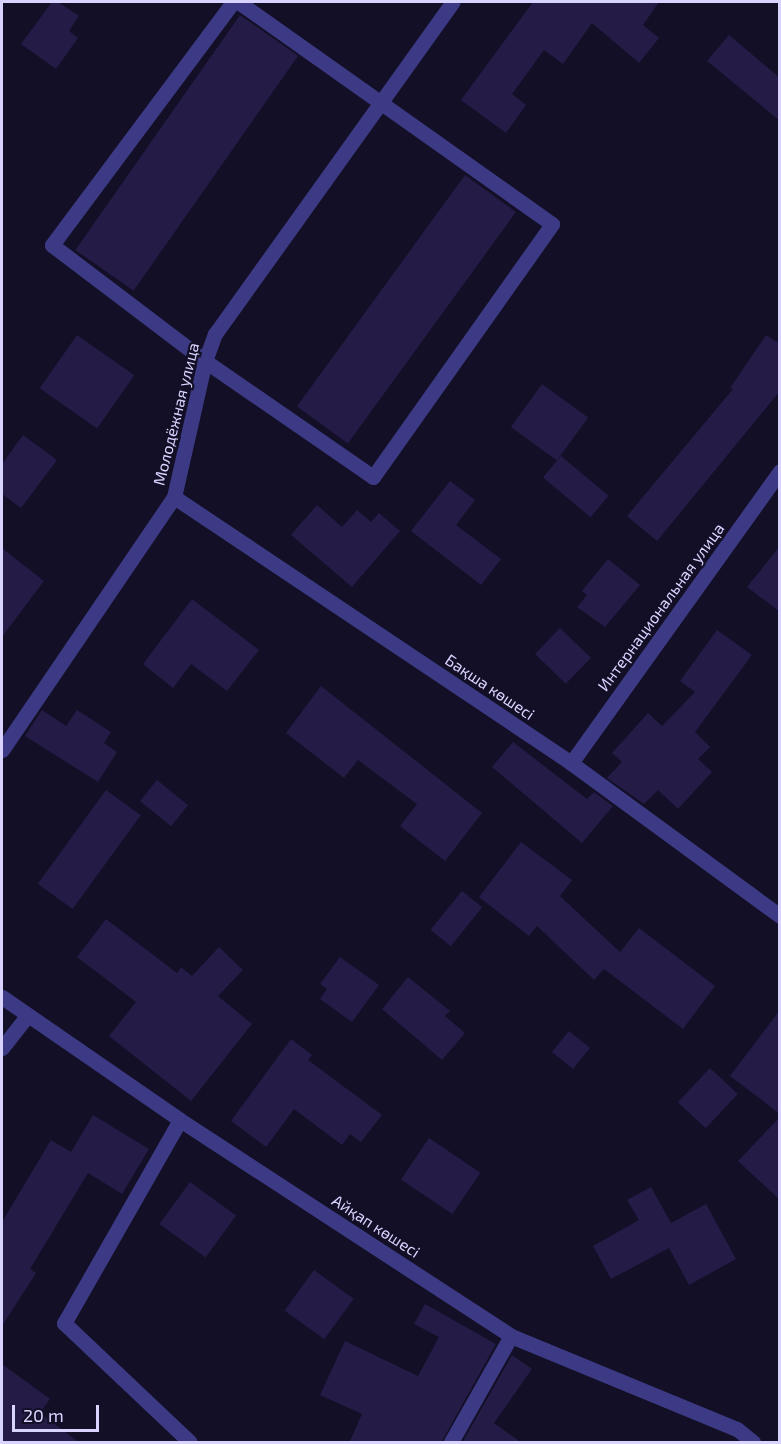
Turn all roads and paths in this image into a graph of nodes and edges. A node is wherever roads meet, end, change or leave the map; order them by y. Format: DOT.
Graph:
graph roads {
  1 [pos="233,2"];
  2 [pos="239,2"];
  3 [pos="453,2"];
  4 [pos="380,103"];
  5 [pos="205,361"];
  6 [pos="780,471"];
  7 [pos="174,498"];
  8 [pos="2,750"];
  9 [pos="571,762"];
  10 [pos="780,916"];
  11 [pos="2,997"];
  12 [pos="26,1017"];
  13 [pos="2,1048"];
  14 [pos="180,1120"];
  15 [pos="511,1336"];
  16 [pos="190,1443"];
  17 [pos="451,1443"];
  18 [pos="753,1443"];
  1 -- 5 [label="street"];
  2 -- 4 [label="street"];
  3 -- 4 [label="street, Молодёжная улица"];
  4 -- 5 [label="street, Молодёжная улица"];
  4 -- 5 [label="street"];
  5 -- 7 [label="street, Молодёжная улица"];
  6 -- 9 [label="street, Интернациональная улица"];
  7 -- 8 [label="street, Молодёжная улица"];
  7 -- 9 [label="street, Бақша көшесі"];
  9 -- 10 [label="street, Бақша көшесі"];
  11 -- 12 [label="street, Айқап көшесі"];
  12 -- 13 [label="street"];
  12 -- 14 [label="street, Айқап көшесі"];
  14 -- 15 [label="street, Айқап көшесі"];
  14 -- 16 [label="street"];
  15 -- 17 [label="street"];
  15 -- 18 [label="street, Айқап көшесі"];
}
